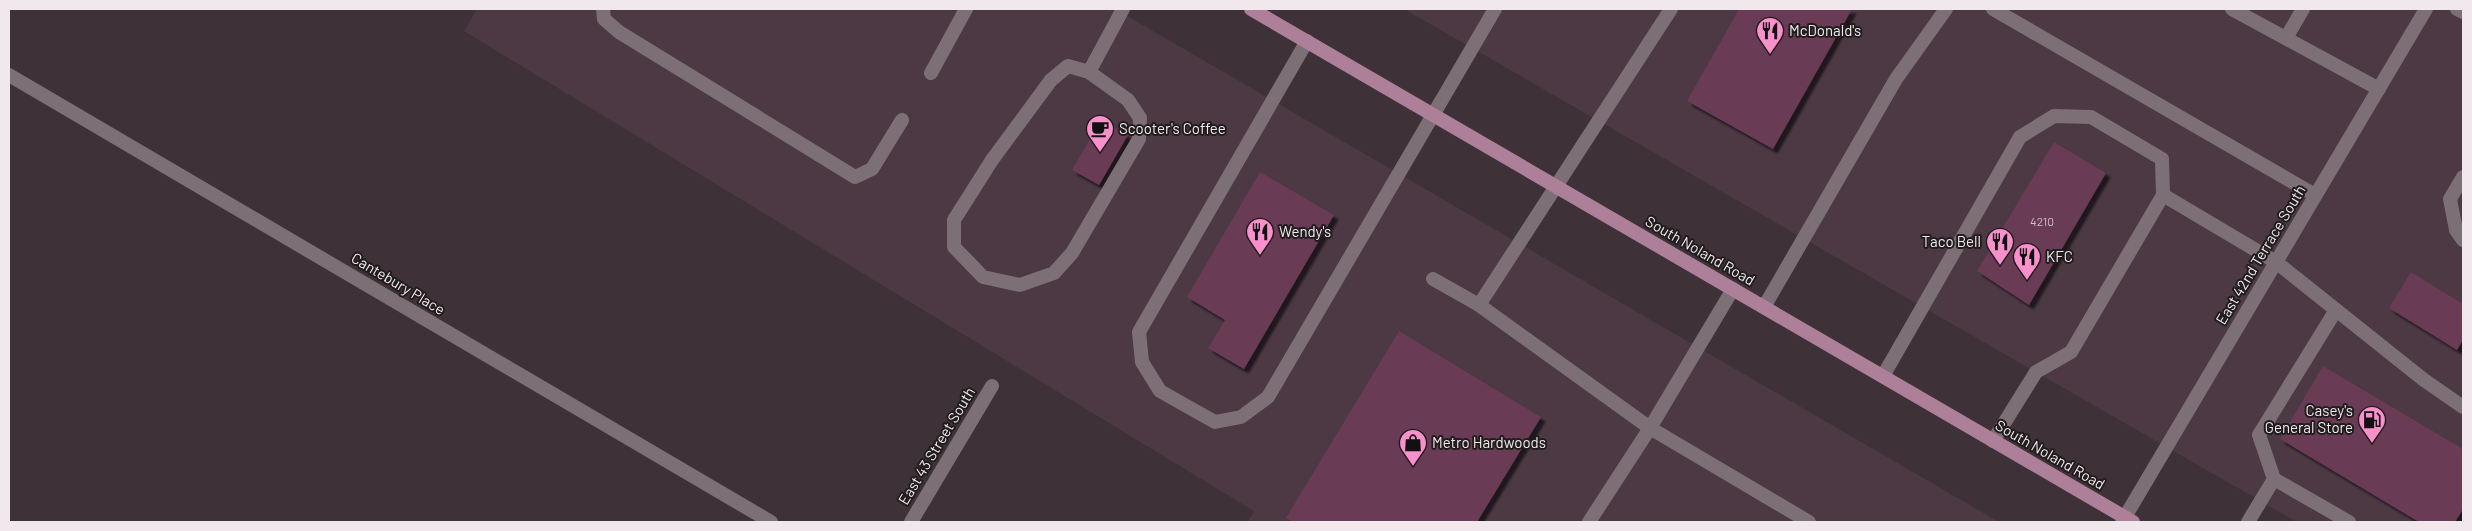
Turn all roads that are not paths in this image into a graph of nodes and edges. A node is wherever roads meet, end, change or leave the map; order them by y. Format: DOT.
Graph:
graph roads {
  1 [pos="603,9"];
  2 [pos="966,9"];
  3 [pos="1123,9"];
  4 [pos="1495,9"];
  5 [pos="1671,9"];
  6 [pos="1946,9"];
  7 [pos="1993,9"];
  8 [pos="2232,9"];
  9 [pos="2303,9"];
  10 [pos="2426,9"];
  11 [pos="2457,9"];
  12 [pos="1258,10"];
  13 [pos="2463,12"];
  14 [pos="2286,38"];
  15 [pos="1307,41"];
  16 [pos="1089,72"];
  17 [pos="931,73"];
  18 [pos="9,74"];
  19 [pos="2379,89"];
  20 [pos="1432,114"];
  21 [pos="902,120"];
  22 [pos="2463,177"];
  23 [pos="1558,187"];
  24 [pos="2163,195"];
  25 [pos="2315,195"];
  26 [pos="2463,240"];
  27 [pos="2276,262"];
  28 [pos="1433,279"];
  29 [pos="1732,289"];
  30 [pos="1479,306"];
  31 [pos="1764,307"];
  32 [pos="2336,310"];
  33 [pos="1883,376"];
  34 [pos="992,386"];
  35 [pos="2463,407"];
  36 [pos="1650,428"];
  37 [pos="1993,441"];
  38 [pos="2274,479"];
  39 [pos="2127,521"];
  40 [pos="771,522"];
  41 [pos="911,522"];
  42 [pos="1589,522"];
  43 [pos="1809,522"];
  44 [pos="2248,522"];
  45 [pos="2349,522"];
  1 -- 21 [label="street"];
  2 -- 17 [label="street"];
  3 -- 16 [label="street"];
  4 -- 20 [label="street"];
  5 -- 23 [label="street"];
  6 -- 31 [label="street"];
  7 -- 25 [label="street"];
  8 -- 14 [label="street"];
  9 -- 14 [label="street"];
  10 -- 19 [label="street, East 42nd Terrace South"];
  11 -- 13 [label="street"];
  12 -- 15 [label="main road, South Noland Road"];
  14 -- 19 [label="street"];
  15 -- 20 [label="main road, South Noland Road"];
  15 -- 20 [label="street"];
  16 -- 16 [label="street"];
  18 -- 40 [label="street, Cantebury Place"];
  19 -- 25 [label="street, East 42nd Terrace South"];
  20 -- 23 [label="main road, South Noland Road"];
  22 -- 26 [label="street"];
  23 -- 29 [label="main road, South Noland Road"];
  23 -- 30 [label="street"];
  24 -- 27 [label="street"];
  24 -- 33 [label="street"];
  24 -- 37 [label="street"];
  25 -- 27 [label="street, East 42nd Terrace South"];
  27 -- 32 [label="street"];
  27 -- 39 [label="street, East 42nd Terrace South"];
  28 -- 30 [label="street"];
  29 -- 31 [label="main road, South Noland Road"];
  29 -- 36 [label="street"];
  30 -- 36 [label="street"];
  31 -- 33 [label="main road, South Noland Road"];
  32 -- 35 [label="street"];
  32 -- 38 [label="street"];
  33 -- 37 [label="main road, South Noland Road"];
  34 -- 41 [label="street, East 43 Street South"];
  36 -- 42 [label="street"];
  36 -- 43 [label="street"];
  37 -- 39 [label="main road, South Noland Road"];
  38 -- 44 [label="street"];
  38 -- 45 [label="street"];
}
